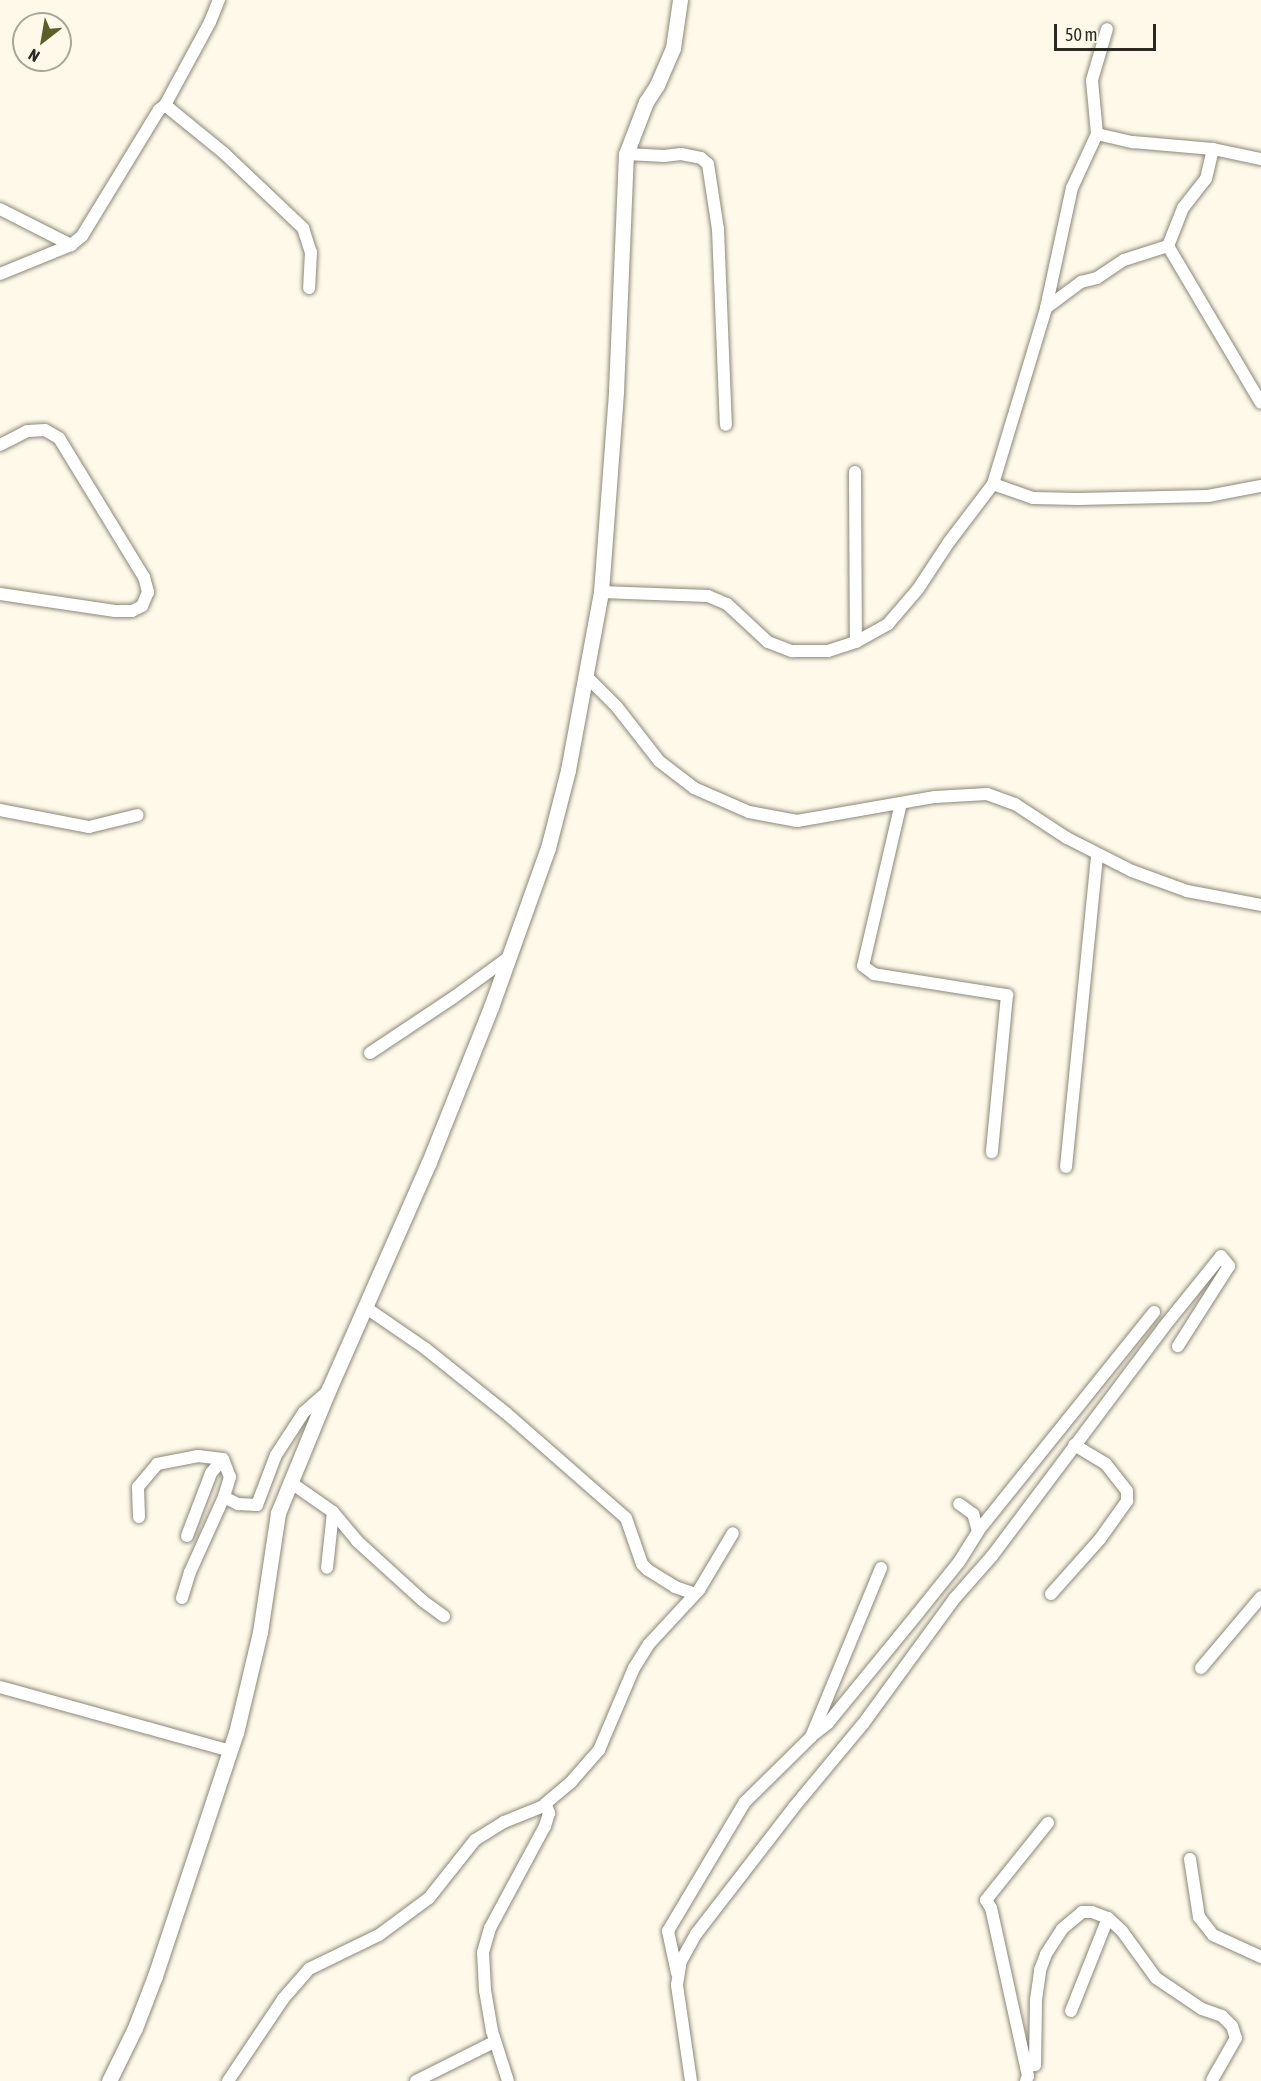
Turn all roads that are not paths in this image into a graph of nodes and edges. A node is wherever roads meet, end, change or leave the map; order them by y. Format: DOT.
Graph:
graph roads {
  1 [pos="219,0"];
  2 [pos="680,0"];
  3 [pos="1107,29"];
  4 [pos="165,105"];
  5 [pos="1097,134"];
  6 [pos="1213,149"];
  7 [pos="626,154"];
  8 [pos="1258,158"];
  9 [pos="1261,170"];
  10 [pos="0,209"];
  11 [pos="72,245"];
  12 [pos="1168,246"];
  13 [pos="0,274"];
  14 [pos="309,288"];
  15 [pos="1046,308"];
  16 [pos="1261,403"];
  17 [pos="726,425"];
  18 [pos="0,445"];
  19 [pos="855,472"];
  20 [pos="993,484"];
  21 [pos="1261,486"];
  22 [pos="601,592"];
  23 [pos="0,594"];
  24 [pos="856,642"];
  25 [pos="585,675"];
  26 [pos="901,803"];
  27 [pos="0,810"];
  28 [pos="138,815"];
  29 [pos="1097,855"];
  30 [pos="1261,905"];
  31 [pos="509,957"];
  32 [pos="370,1053"];
  33 [pos="992,1152"];
  34 [pos="1066,1167"];
  35 [pos="365,1307"];
  36 [pos="1154,1312"];
  37 [pos="1178,1346"];
  38 [pos="328,1391"];
  39 [pos="1074,1446"];
  40 [pos="223,1460"];
  41 [pos="290,1482"];
  42 [pos="224,1497"];
  43 [pos="959,1504"];
  44 [pos="333,1512"];
  45 [pos="139,1517"];
  46 [pos="978,1531"];
  47 [pos="733,1533"];
  48 [pos="187,1536"];
  49 [pos="327,1568"];
  50 [pos="881,1568"];
  51 [pos="695,1594"];
  52 [pos="1051,1594"];
  53 [pos="1261,1597"];
  54 [pos="182,1598"];
  55 [pos="444,1616"];
  56 [pos="1201,1668"];
  57 [pos="0,1687"];
  58 [pos="811,1737"];
  59 [pos="230,1751"];
  60 [pos="544,1804"];
  61 [pos="1048,1823"];
  62 [pos="1190,1859"];
  63 [pos="1108,1918"];
  64 [pos="1261,1957"];
  65 [pos="678,1977"];
  66 [pos="1071,2011"];
  67 [pos="494,2042"];
  68 [pos="1026,2066"];
  69 [pos="1212,2080"];
  70 [pos="109,2081"];
  71 [pos="228,2081"];
  72 [pos="416,2081"];
  73 [pos="508,2081"];
  74 [pos="691,2081"];
  75 [pos="1026,2081"];
  1 -- 4 [label="street"];
  2 -- 7 [label="street"];
  3 -- 5 [label="street"];
  4 -- 11 [label="street"];
  4 -- 14 [label="street"];
  5 -- 6 [label="street"];
  5 -- 15 [label="street"];
  6 -- 8 [label="street"];
  6 -- 12 [label="street"];
  7 -- 17 [label="street"];
  7 -- 22 [label="street"];
  8 -- 9 [label="street"];
  10 -- 11 [label="street"];
  11 -- 13 [label="street"];
  12 -- 15 [label="street"];
  12 -- 16 [label="street"];
  15 -- 20 [label="street"];
  18 -- 23 [label="street"];
  19 -- 24 [label="street"];
  20 -- 21 [label="street"];
  20 -- 24 [label="street"];
  22 -- 24 [label="street"];
  22 -- 25 [label="street"];
  25 -- 26 [label="street"];
  25 -- 31 [label="street"];
  26 -- 29 [label="street"];
  26 -- 33 [label="street"];
  27 -- 28 [label="street"];
  29 -- 30 [label="street"];
  29 -- 34 [label="street"];
  31 -- 32 [label="street"];
  31 -- 35 [label="street"];
  35 -- 38 [label="street"];
  35 -- 51 [label="street"];
  36 -- 46 [label="street"];
  37 -- 39 [label="street"];
  38 -- 41 [label="street"];
  38 -- 42 [label="street"];
  39 -- 52 [label="street"];
  39 -- 65 [label="street"];
  40 -- 42 [label="street"];
  40 -- 45 [label="street"];
  40 -- 48 [label="street"];
  41 -- 44 [label="street"];
  41 -- 59 [label="street"];
  42 -- 54 [label="street"];
  43 -- 46 [label="street"];
  44 -- 49 [label="street"];
  44 -- 55 [label="street"];
  46 -- 58 [label="street"];
  47 -- 51 [label="street"];
  50 -- 58 [label="street"];
  51 -- 60 [label="street"];
  53 -- 56 [label="street"];
  57 -- 59 [label="street"];
  58 -- 65 [label="street"];
  59 -- 70 [label="street"];
  60 -- 67 [label="street"];
  60 -- 71 [label="street"];
  61 -- 68 [label="street"];
  62 -- 64 [label="street"];
  63 -- 66 [label="street"];
  63 -- 68 [label="street"];
  63 -- 69 [label="street"];
  65 -- 74 [label="street"];
  67 -- 72 [label="street"];
  67 -- 73 [label="street"];
  68 -- 75 [label="street"];
}
